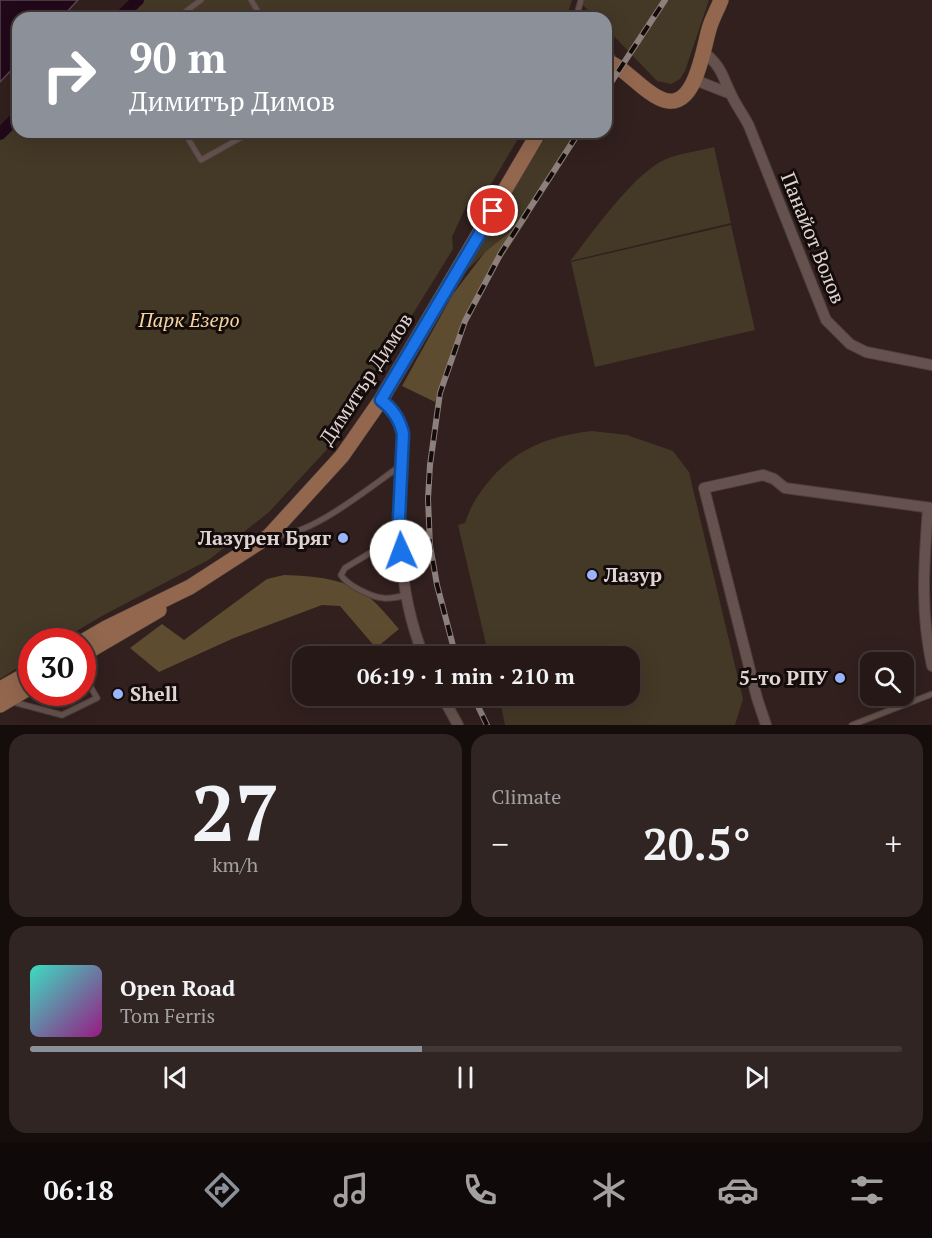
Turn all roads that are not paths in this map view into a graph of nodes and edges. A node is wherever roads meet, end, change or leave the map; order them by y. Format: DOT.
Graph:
graph roads {
  1 [pos="201,0"];
  2 [pos="581,0"];
  3 [pos="722,0"];
  4 [pos="579,9"];
  5 [pos="185,12"];
  6 [pos="578,12"];
  7 [pos="581,12"];
  8 [pos="704,52"];
  9 [pos="613,69"];
  10 [pos="695,80"];
  11 [pos="731,94"];
  12 [pos="188,138"];
  13 [pos="240,138"];
  14 [pos="535,138"];
  15 [pos="932,365"];
  16 [pos="381,400"];
  17 [pos="400,466"];
  18 [pos="930,508"];
  19 [pos="400,535"];
  20 [pos="269,536"];
  21 [pos="407,596"];
  22 [pos="171,597"];
  23 [pos="96,634"];
  24 [pos="420,646"];
  25 [pos="96,647"];
  26 [pos="932,666"];
  27 [pos="18,684"];
  28 [pos="18,692"];
  29 [pos="932,694"];
  30 [pos="2,698"];
  31 [pos="18,703"];
  32 [pos="30,706"];
  33 [pos="81,706"];
  34 [pos="448,706"];
  35 [pos="458,725"];
  36 [pos="766,725"];
  37 [pos="852,725"];
  1 -- 5 [label="lane"];
  2 -- 4 [label="lane"];
  3 -- 8 [label="main road"];
  4 -- 6 [label="lane"];
  4 -- 7 [label="lane"];
  8 -- 10 [label="main road"];
  8 -- 11 [label="street, Панайот Волов"];
  9 -- 10 [label="main road"];
  10 -- 11 [label="street"];
  11 -- 15 [label="street, Панайот Волов"];
  12 -- 13 [label="lane"];
  14 -- 16 [label="main road, Димитър Димов"];
  16 -- 17 [label="street"];
  16 -- 20 [label="main road, Димитър Димов"];
  17 -- 19 [label="street"];
  17 -- 20 [label="lane"];
  18 -- 26 [label="street"];
  18 -- 36 [label="street"];
  19 -- 21 [label="street"];
  19 -- 21 [label="lane"];
  20 -- 22 [label="main road, Димитър Димов"];
  21 -- 24 [label="street"];
  22 -- 23 [label="main road, Димитър Димов"];
  22 -- 25 [label="main road, Димитър Димов"];
  27 -- 30 [label="main road"];
  28 -- 30 [label="main road"];
  29 -- 37 [label="lane"];
  30 -- 31 [label="lane"];
  32 -- 33 [label="lane"];
  34 -- 35 [label="street"];
}
